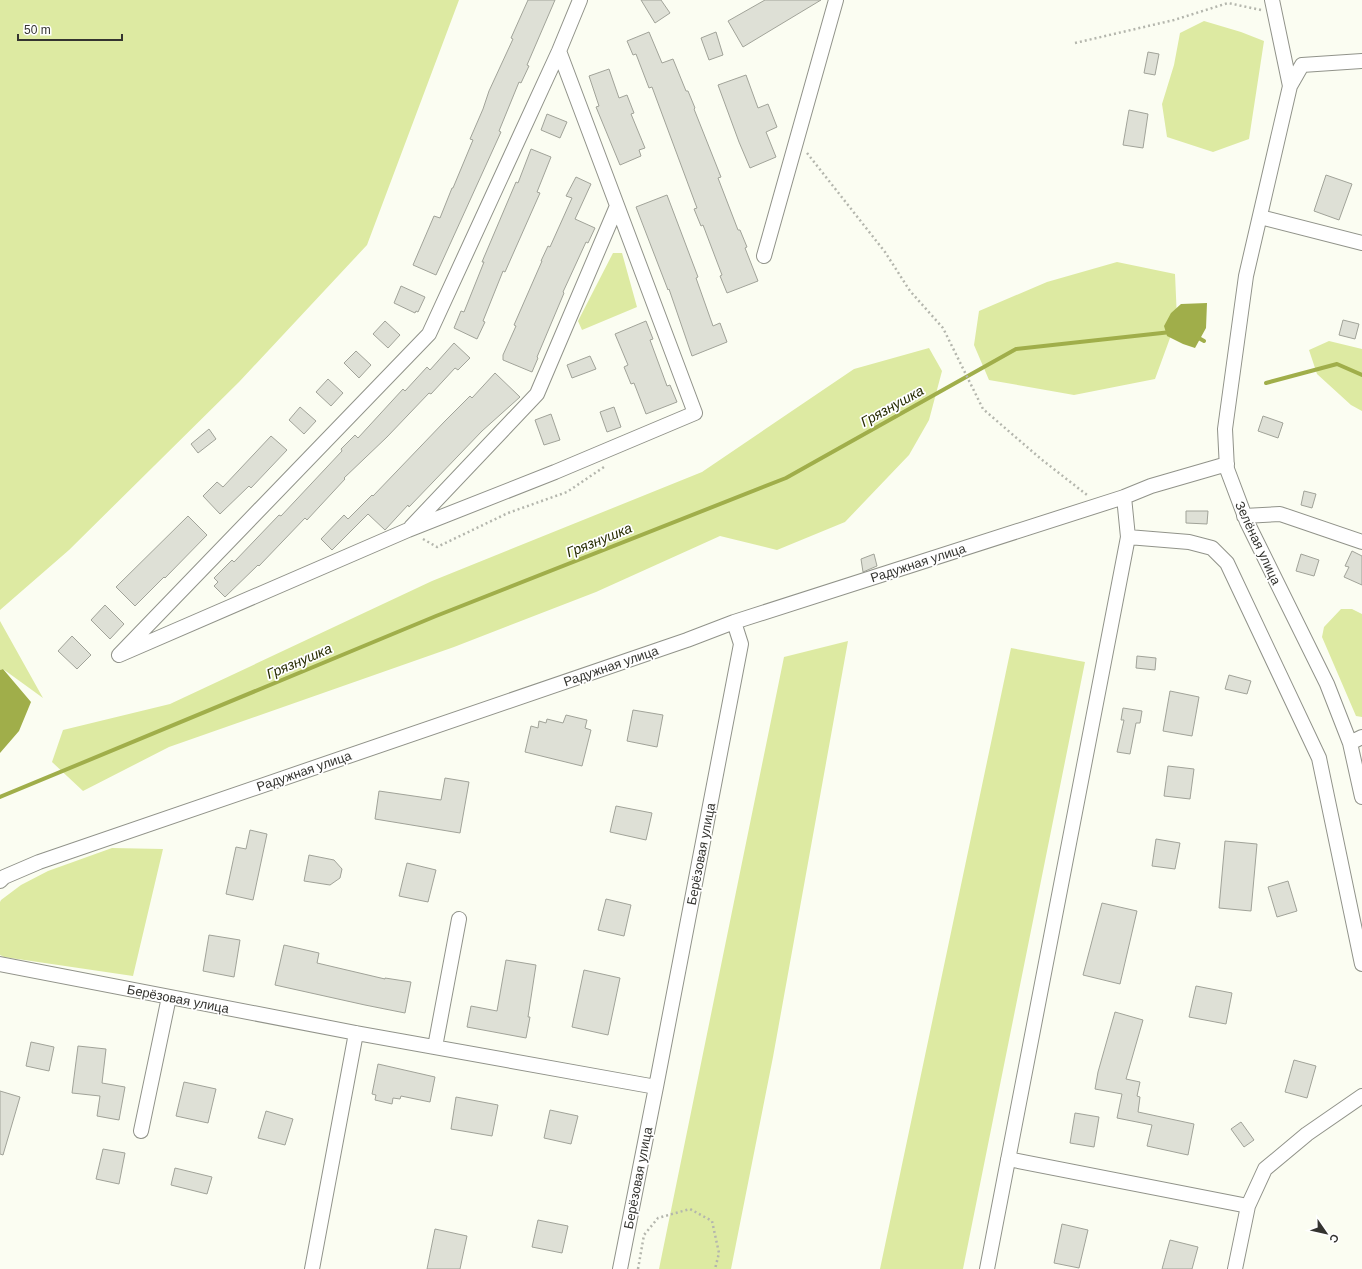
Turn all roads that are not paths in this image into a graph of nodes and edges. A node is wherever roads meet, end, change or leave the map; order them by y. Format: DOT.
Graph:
graph roads {
  1 [pos="580,0"];
  2 [pos="836,0"];
  3 [pos="1274,6"];
  4 [pos="559,51"];
  5 [pos="1362,61"];
  6 [pos="1290,86"];
  7 [pos="617,206"];
  8 [pos="1260,217"];
  9 [pos="1362,243"];
  10 [pos="764,256"];
  11 [pos="1227,464"];
  12 [pos="1124,497"];
  13 [pos="1244,516"];
  14 [pos="411,529"];
  15 [pos="1128,537"];
  16 [pos="1362,542"];
  17 [pos="734,622"];
  18 [pos="1356,740"];
  19 [pos="1362,797"];
  20 [pos="0,881"];
  21 [pos="458,919"];
  22 [pos="0,964"];
  23 [pos="1362,964"];
  24 [pos="169,997"];
  25 [pos="356,1033"];
  26 [pos="435,1047"];
  27 [pos="656,1087"];
  28 [pos="1362,1096"];
  29 [pos="141,1131"];
  30 [pos="1008,1159"];
  31 [pos="1248,1206"];
  32 [pos="312,1269"];
  33 [pos="620,1269"];
  34 [pos="987,1269"];
  35 [pos="1235,1269"];
  1 -- 4 [label="street"];
  2 -- 10 [label="street"];
  3 -- 6 [label="street"];
  4 -- 7 [label="street"];
  4 -- 14 [label="street"];
  5 -- 6 [label="street"];
  6 -- 8 [label="street, Зелёная улица"];
  7 -- 14 [label="street"];
  7 -- 14 [label="street"];
  8 -- 9 [label="street"];
  8 -- 11 [label="street, Зелёная улица"];
  11 -- 12 [label="street, Радужная улица"];
  11 -- 13 [label="street, Зелёная улица"];
  12 -- 15 [label="street"];
  12 -- 17 [label="street, Радужная улица"];
  13 -- 16 [label="street"];
  13 -- 18 [label="street, Зелёная улица"];
  15 -- 23 [label="street"];
  15 -- 30 [label="street"];
  17 -- 20 [label="street, Радужная улица"];
  17 -- 27 [label="street, Берёзовая улица"];
  18 -- 19 [label="street, Зелёная улица"];
  21 -- 26 [label="street"];
  22 -- 24 [label="street, Берёзовая улица"];
  24 -- 25 [label="street, Берёзовая улица"];
  24 -- 29 [label="street"];
  25 -- 26 [label="street, Берёзовая улица"];
  25 -- 32 [label="street"];
  26 -- 27 [label="street, Берёзовая улица"];
  27 -- 33 [label="street, Берёзовая улица"];
  28 -- 31 [label="street"];
  30 -- 31 [label="street"];
  30 -- 34 [label="street"];
  31 -- 35 [label="street"];
}
